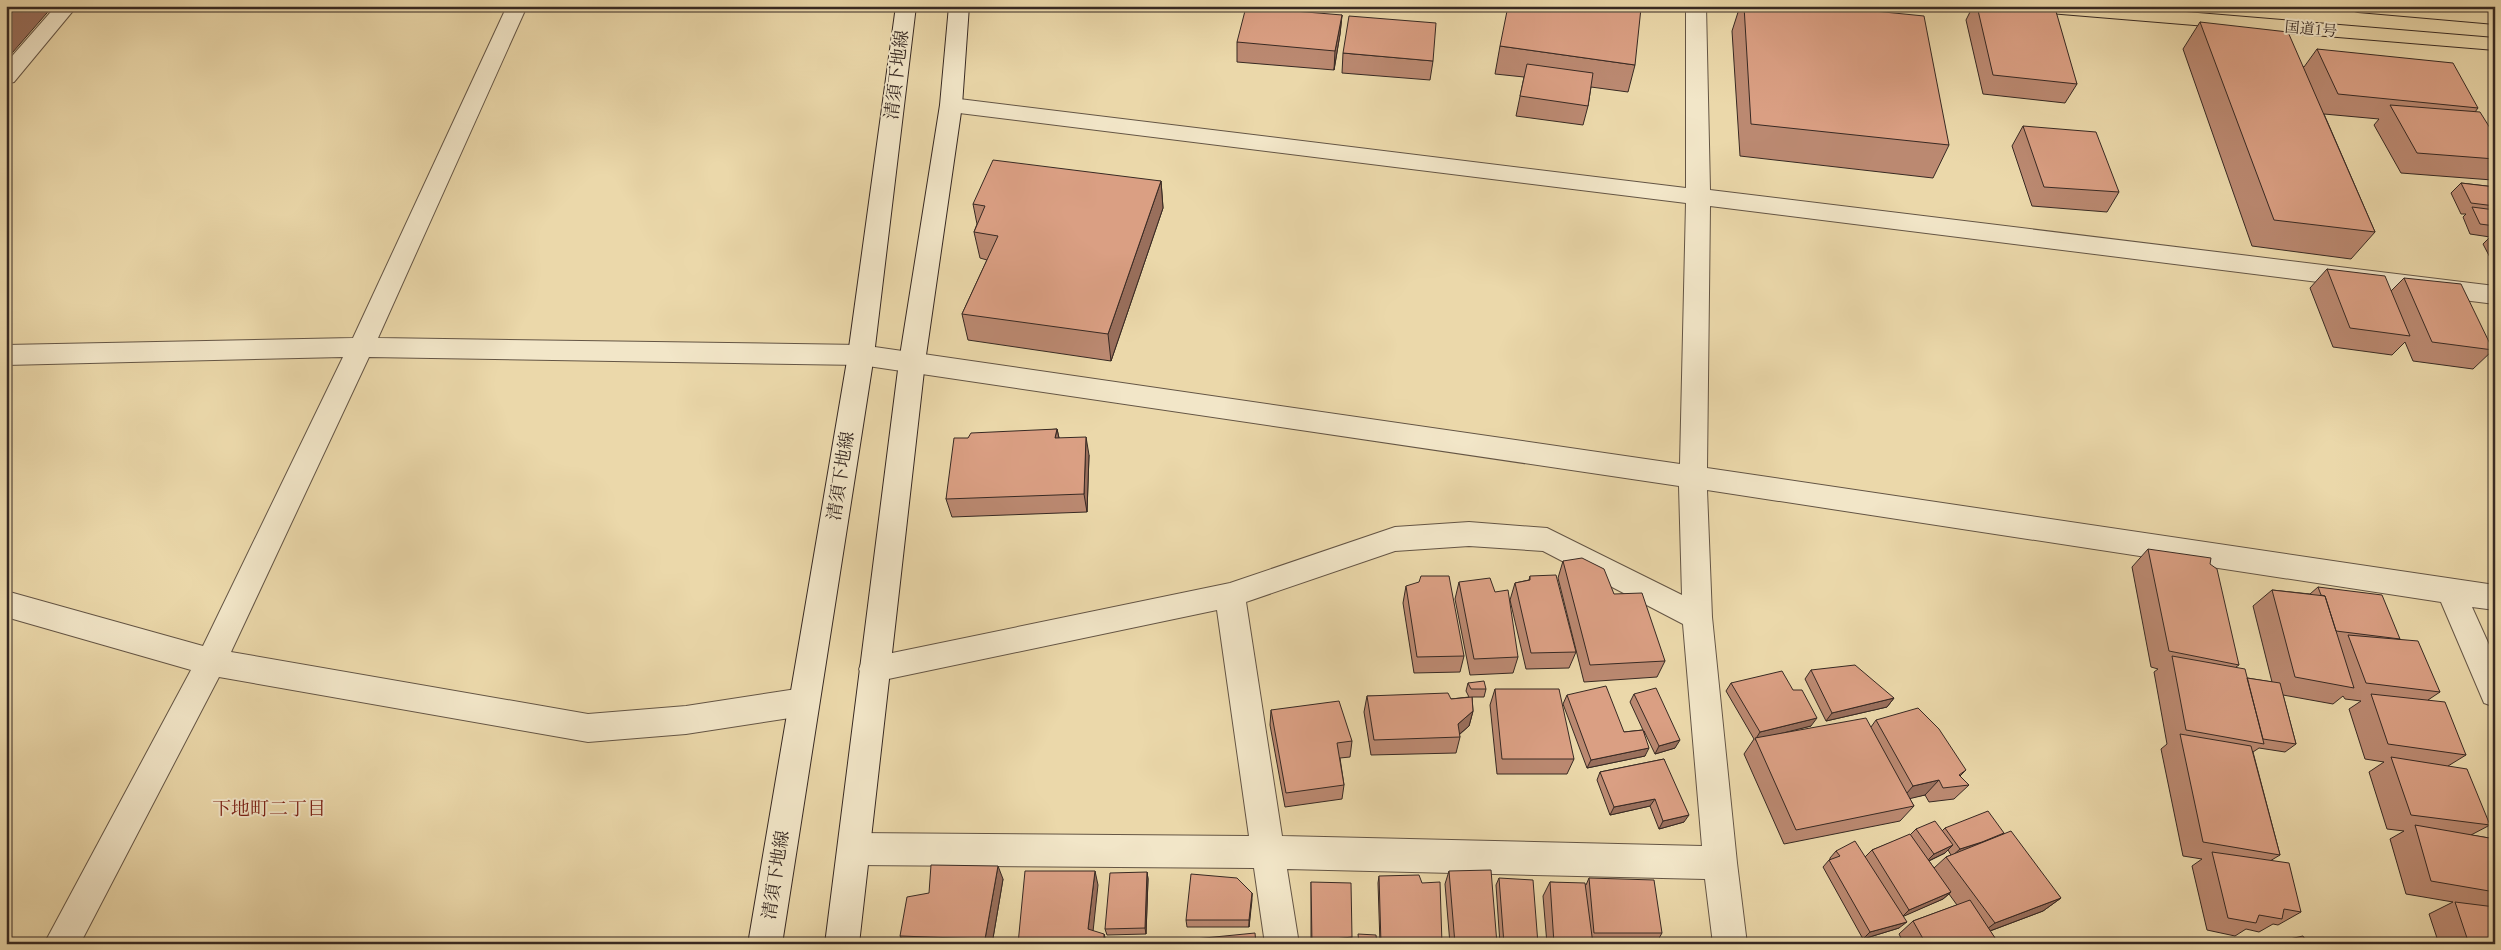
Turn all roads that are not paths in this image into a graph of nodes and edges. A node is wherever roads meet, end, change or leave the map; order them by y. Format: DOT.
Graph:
graph roads {
  1 [pos="67,6"];
  2 [pos="517,6"];
  3 [pos="906,6"];
  4 [pos="959,6"];
  5 [pos="1696,6"];
  6 [pos="2037,6"];
  7 [pos="2358,6"];
  8 [pos="2495,18"];
  9 [pos="2495,44"];
  10 [pos="6,77"];
  11 [pos="951,105"];
  12 [pos="1698,196"];
  13 [pos="2495,295"];
  14 [pos="361,347"];
  15 [pos="861,354"];
  16 [pos="6,355"];
  17 [pos="912,362"];
  18 [pos="1693,477"];
  19 [pos="2451,592"];
  20 [pos="1230,595"];
  21 [pos="2495,598"];
  22 [pos="6,604"];
  23 [pos="1697,617"];
  24 [pos="211,662"];
  25 [pos="874,669"];
  26 [pos="2495,692"];
  27 [pos="803,702"];
  28 [pos="855,849"];
  29 [pos="1268,852"];
  30 [pos="1720,863"];
  31 [pos="61,944"];
  32 [pos="764,944"];
  33 [pos="842,944"];
  34 [pos="1282,944"];
  35 [pos="1730,944"];
  1 -- 10 [label="street"];
  2 -- 14 [label="street"];
  3 -- 15 [label="street, 清須下地線"];
  4 -- 11 [label="street"];
  5 -- 12 [label="street"];
  6 -- 9 [label="highway, 国道1号"];
  7 -- 8 [label="highway, 国道1号"];
  11 -- 12 [label="street"];
  11 -- 17 [label="street"];
  12 -- 13 [label="street"];
  12 -- 18 [label="street"];
  14 -- 15 [label="street"];
  14 -- 16 [label="street"];
  14 -- 24 [label="street"];
  15 -- 17 [label="street"];
  15 -- 27 [label="street, 清須下地線"];
  17 -- 18 [label="street"];
  17 -- 25 [label="street"];
  18 -- 19 [label="street"];
  18 -- 23 [label="street"];
  19 -- 21 [label="street"];
  19 -- 26 [label="street"];
  20 -- 23 [label="street"];
  20 -- 25 [label="street"];
  20 -- 29 [label="street"];
  22 -- 24 [label="street"];
  23 -- 30 [label="street"];
  24 -- 27 [label="street"];
  24 -- 31 [label="street"];
  25 -- 28 [label="street"];
  27 -- 32 [label="street, 清須下地線"];
  28 -- 29 [label="street"];
  28 -- 33 [label="street"];
  29 -- 30 [label="street"];
  29 -- 34 [label="street"];
  30 -- 35 [label="street"];
}
